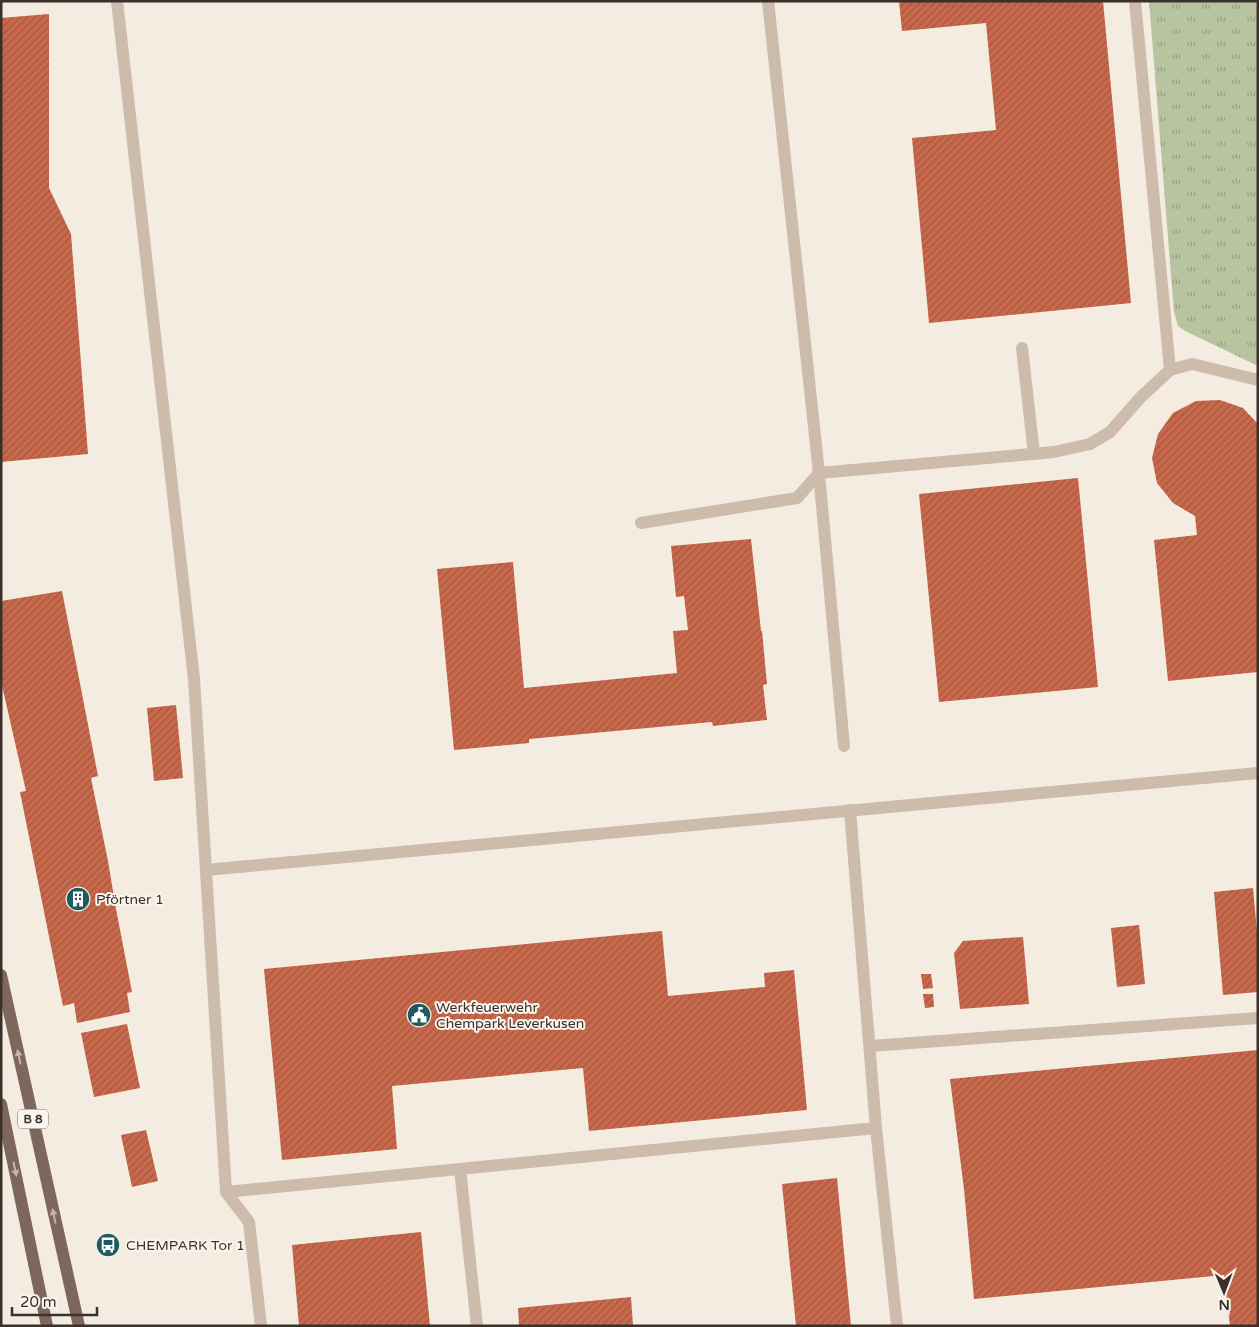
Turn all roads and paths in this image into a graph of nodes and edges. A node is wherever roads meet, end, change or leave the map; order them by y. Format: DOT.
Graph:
graph roads {
  1 [pos="116,1"];
  2 [pos="768,1"];
  3 [pos="1135,1"];
  4 [pos="1022,348"];
  5 [pos="1170,370"];
  6 [pos="1258,380"];
  7 [pos="1034,454"];
  8 [pos="819,473"];
  9 [pos="641,523"];
  10 [pos="844,746"];
  11 [pos="1258,773"];
  12 [pos="850,810"];
  13 [pos="206,870"];
  14 [pos="1,975"];
  15 [pos="1258,1018"];
  16 [pos="870,1046"];
  17 [pos="1,1104"];
  18 [pos="876,1128"];
  19 [pos="460,1169"];
  20 [pos="226,1192"];
  21 [pos="46,1326"];
  22 [pos="79,1326"];
  23 [pos="261,1326"];
  24 [pos="477,1326"];
  25 [pos="897,1326"];
  1 -- 13 [label="lane"];
  2 -- 8 [label="lane"];
  3 -- 5 [label="lane"];
  4 -- 7 [label="lane"];
  5 -- 6 [label="lane"];
  5 -- 7 [label="lane"];
  7 -- 8 [label="lane"];
  8 -- 9 [label="lane"];
  8 -- 10 [label="lane"];
  11 -- 12 [label="lane"];
  12 -- 13 [label="lane"];
  12 -- 16 [label="lane"];
  13 -- 20 [label="lane"];
  22 -- 14 [label="main road, B 8, one-way"];
  15 -- 16 [label="lane"];
  16 -- 18 [label="lane"];
  17 -- 21 [label="main road, B 8, one-way"];
  18 -- 19 [label="lane"];
  18 -- 25 [label="lane"];
  19 -- 20 [label="lane"];
  19 -- 24 [label="lane"];
  20 -- 23 [label="lane"];
}
